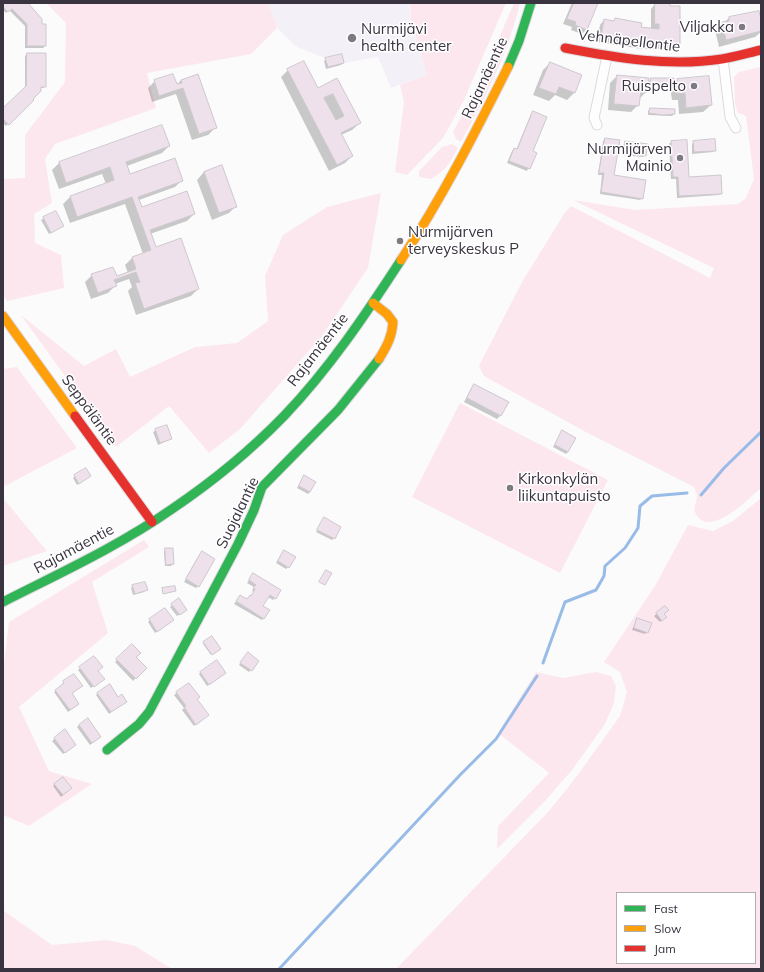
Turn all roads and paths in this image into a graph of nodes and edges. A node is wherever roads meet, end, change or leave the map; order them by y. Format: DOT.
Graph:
graph roads {
  1 [pos="531,3"];
  2 [pos="565,48"];
  3 [pos="761,50"];
  4 [pos="607,56"];
  5 [pos="723,59"];
  6 [pos="597,125"];
  7 [pos="736,128"];
  8 [pos="372,303"];
  9 [pos="3,316"];
  10 [pos="152,522"];
  11 [pos="3,602"];
  12 [pos="107,750"];
  1 -- 8 [label="street, Rajamäentie"];
  2 -- 4 [label="street, Vehnäpellontie"];
  3 -- 5 [label="street, Vehnäpellontie"];
  4 -- 5 [label="street, Vehnäpellontie"];
  4 -- 6 [label="street"];
  5 -- 7 [label="street"];
  8 -- 10 [label="street, Rajamäentie"];
  8 -- 12 [label="street, Suojalantie"];
  9 -- 10 [label="street, Seppäläntie"];
  10 -- 11 [label="street, Rajamäentie"];
}
